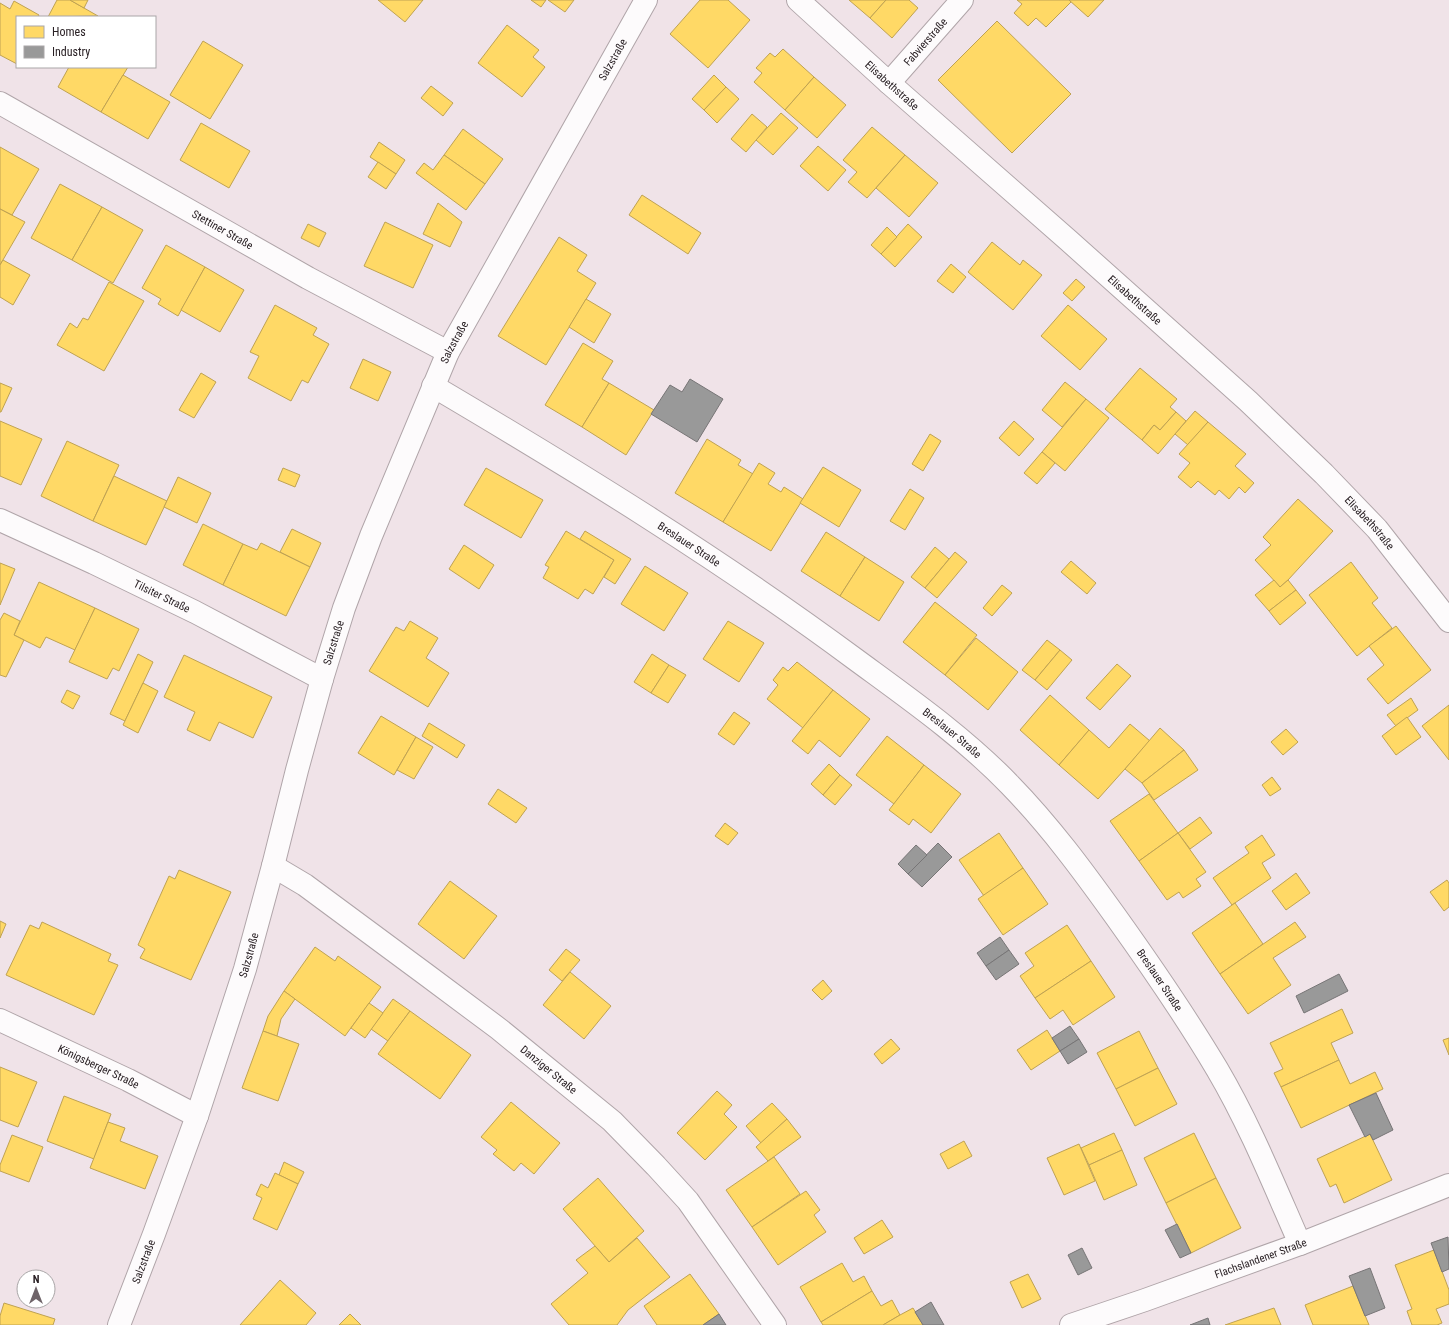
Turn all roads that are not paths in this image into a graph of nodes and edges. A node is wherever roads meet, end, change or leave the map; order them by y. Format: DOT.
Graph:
graph roads {
  1 [pos="646,0"];
  2 [pos="798,0"];
  3 [pos="962,0"];
  4 [pos="889,83"];
  5 [pos="0,103"];
  6 [pos="448,352"];
  7 [pos="433,386"];
  8 [pos="0,520"];
  9 [pos="1449,621"];
  10 [pos="322,679"];
  11 [pos="273,866"];
  12 [pos="0,1020"];
  13 [pos="197,1116"];
  14 [pos="1449,1185"];
  15 [pos="1300,1244"];
  16 [pos="119,1325"];
  17 [pos="775,1325"];
  18 [pos="1071,1325"];
  1 -- 6 [label="street, Salzstraße"];
  2 -- 4 [label="street, Elisabethstraße"];
  3 -- 4 [label="street, Fabvierstraße"];
  4 -- 9 [label="street, Elisabethstraße"];
  5 -- 6 [label="street, Stettiner Straße"];
  6 -- 7 [label="street, Salzstraße"];
  7 -- 10 [label="street, Salzstraße"];
  7 -- 15 [label="street, Breslauer Straße"];
  8 -- 10 [label="street, Tilsiter Straße"];
  10 -- 11 [label="street, Salzstraße"];
  11 -- 13 [label="street, Salzstraße"];
  11 -- 17 [label="street, Danziger Straße"];
  12 -- 13 [label="street, Königsberger Straße"];
  13 -- 16 [label="street, Salzstraße"];
  14 -- 15 [label="street, Flachslandener Straße"];
  15 -- 18 [label="street, Flachslandener Straße"];
}
